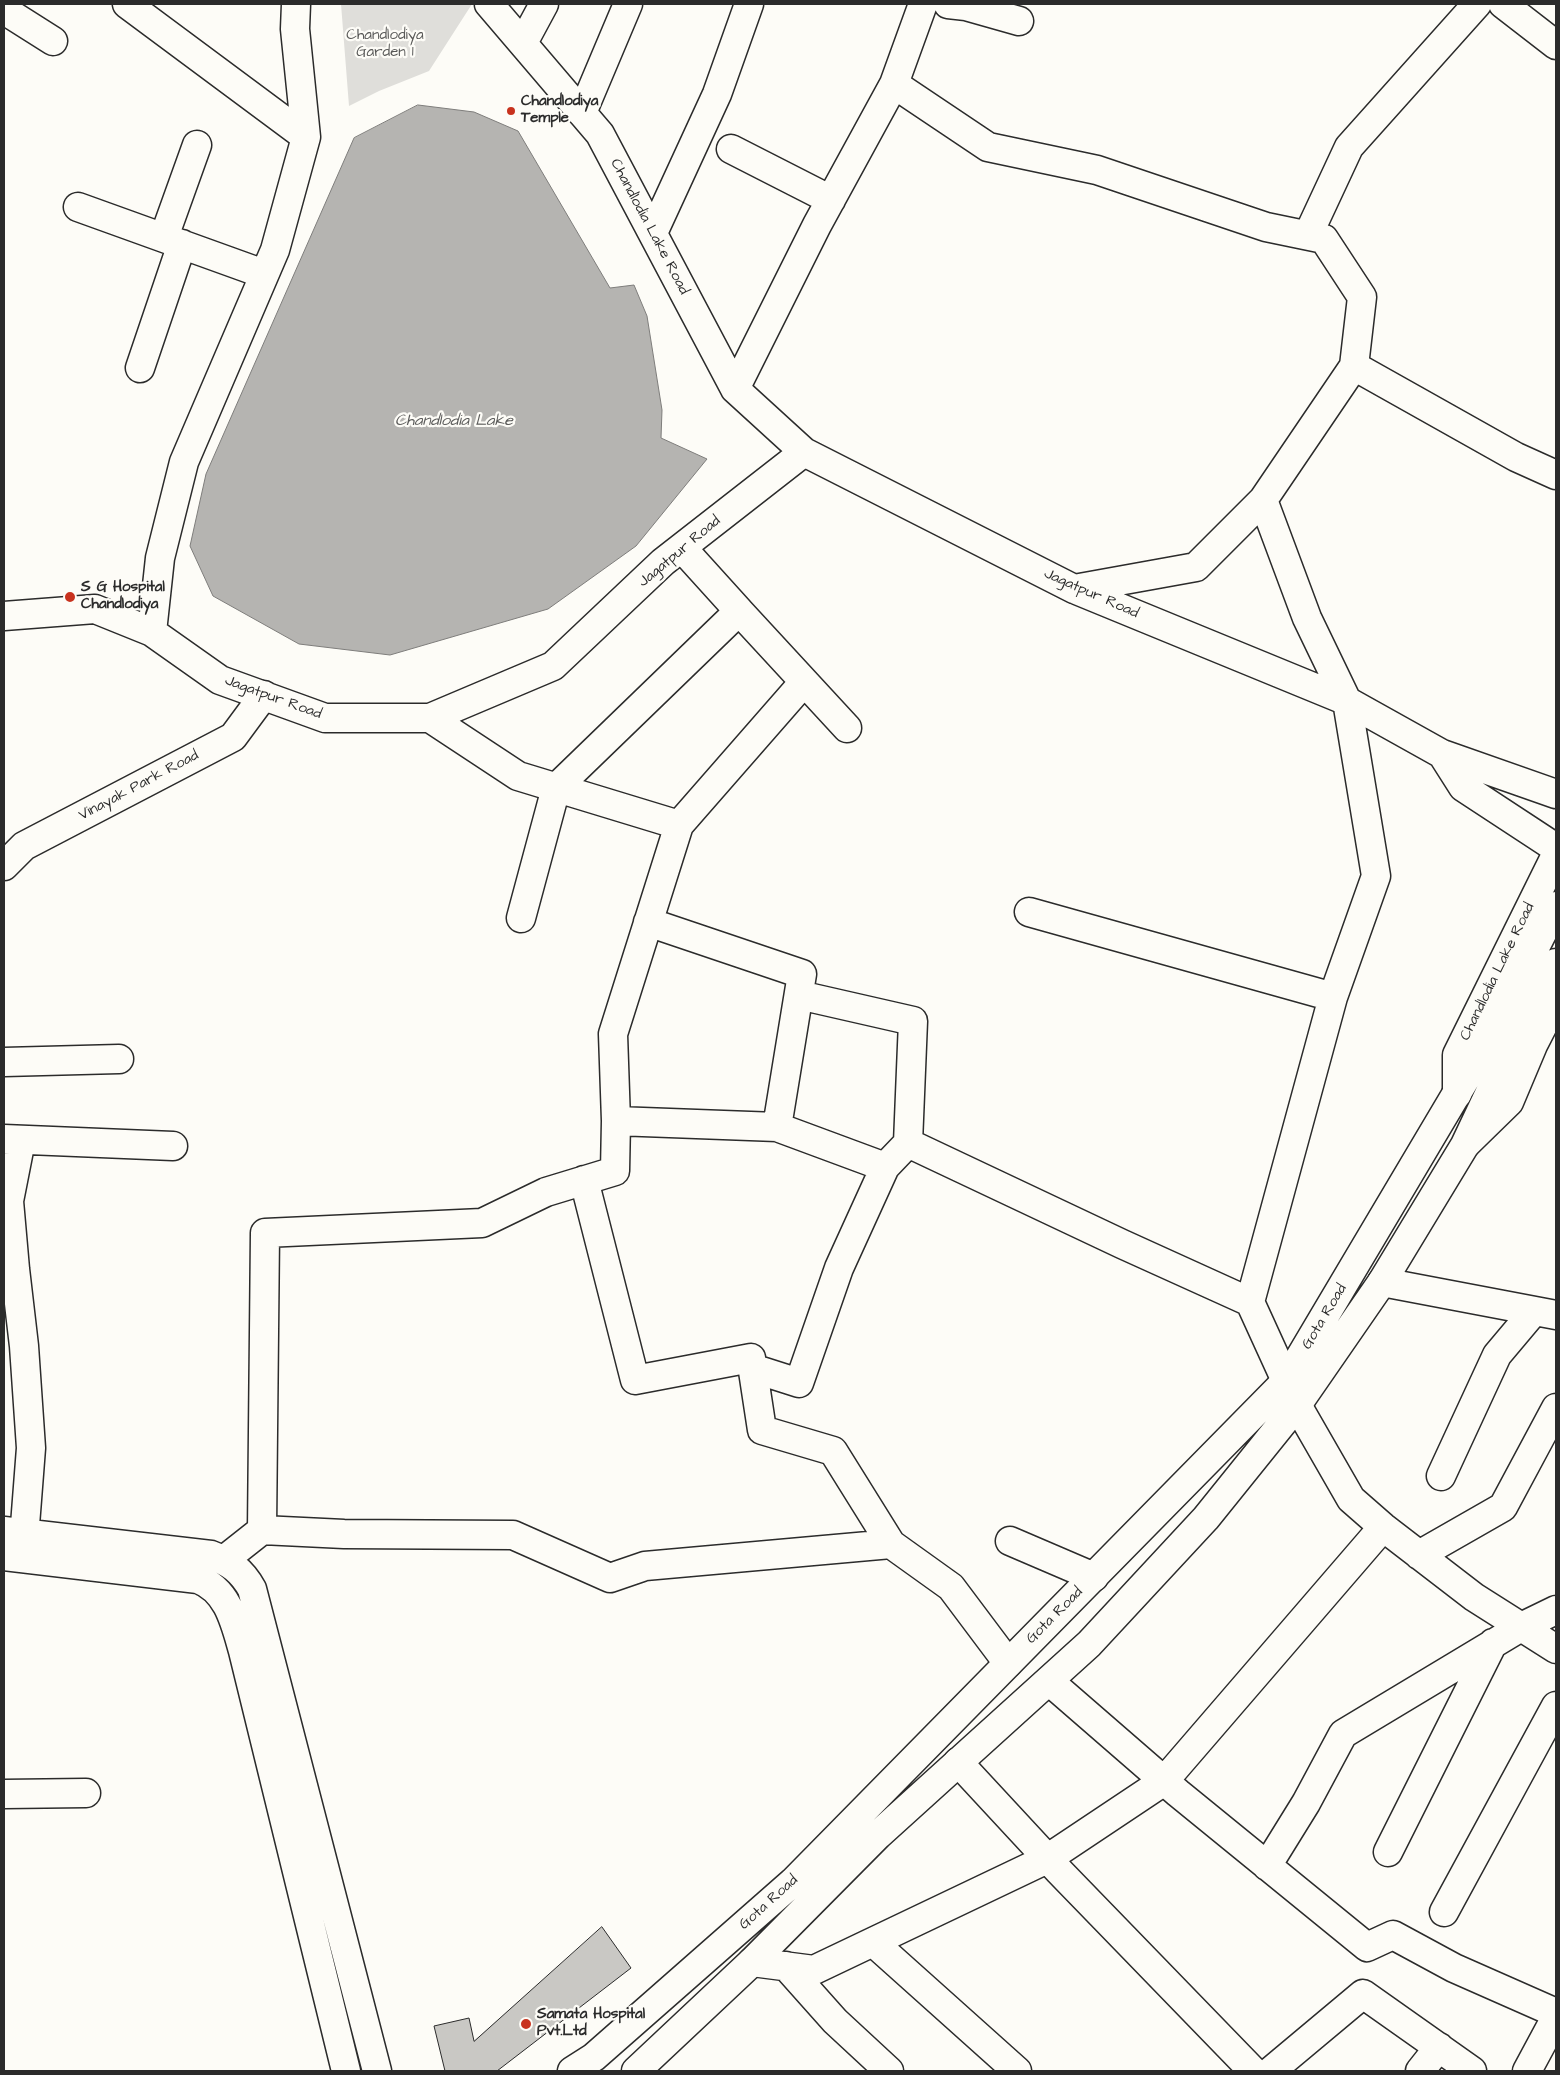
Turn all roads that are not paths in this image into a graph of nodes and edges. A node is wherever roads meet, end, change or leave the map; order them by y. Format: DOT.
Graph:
graph roads {
  1 [pos="127,4"];
  2 [pos="296,4"];
  3 [pos="489,4"];
  4 [pos="544,4"];
  5 [pos="628,4"];
  6 [pos="750,4"];
  7 [pos="923,4"];
  8 [pos="948,4"];
  9 [pos="1476,4"];
  10 [pos="1503,4"];
  11 [pos="4,10"];
  12 [pos="1019,21"];
  13 [pos="53,41"];
  14 [pos="523,44"];
  15 [pos="1556,45"];
  16 [pos="894,84"];
  17 [pos="582,113"];
  18 [pos="306,137"];
  19 [pos="196,145"];
  20 [pos="731,149"];
  21 [pos="830,200"];
  22 [pos="78,207"];
  23 [pos="652,233"];
  24 [pos="1308,236"];
  25 [pos="173,241"];
  26 [pos="264,274"];
  27 [pos="1354,366"];
  28 [pos="140,368"];
  29 [pos="735,389"];
  30 [pos="804,452"];
  31 [pos="1556,475"];
  32 [pos="1263,500"];
  33 [pos="682,548"];
  34 [pos="1074,589"];
  35 [pos="739,611"];
  36 [pos="4,616"];
  37 [pos="152,632"];
  38 [pos="804,682"];
  39 [pos="264,695"];
  40 [pos="1347,701"];
  41 [pos="430,718"];
  42 [pos="847,728"];
  43 [pos="1442,754"];
  44 [pos="556,788"];
  45 [pos="1556,794"];
  46 [pos="679,825"];
  47 [pos="1556,848"];
  48 [pos="1556,855"];
  49 [pos="4,866"];
  50 [pos="1556,906"];
  51 [pos="1029,912"];
  52 [pos="521,918"];
  53 [pos="648,922"];
  54 [pos="1556,963"];
  55 [pos="799,995"];
  56 [pos="1333,997"];
  57 [pos="1556,1000"];
  58 [pos="119,1059"];
  59 [pos="4,1062"];
  60 [pos="1457,1094"];
  61 [pos="616,1121"];
  62 [pos="777,1127"];
  63 [pos="12,1140"];
  64 [pos="908,1143"];
  65 [pos="1465,1145"];
  66 [pos="173,1146"];
  67 [pos="885,1167"];
  68 [pos="584,1180"];
  69 [pos="1382,1282"];
  70 [pos="1250,1302"];
  71 [pos="1545,1313"];
  72 [pos="752,1368"];
  73 [pos="1292,1393"];
  74 [pos="1556,1408"];
  75 [pos="1440,1476"];
  76 [pos="1383,1527"];
  77 [pos="262,1530"];
  78 [pos="1010,1541"];
  79 [pos="14,1544"];
  80 [pos="892,1544"];
  81 [pos="1419,1555"];
  82 [pos="224,1560"];
  83 [pos="1094,1577"];
  84 [pos="1556,1610"];
  85 [pos="1521,1627"];
  86 [pos="1493,1643"];
  87 [pos="1556,1649"];
  88 [pos="1008,1663"];
  89 [pos="1049,1681"];
  90 [pos="1556,1706"];
  91 [pos="958,1762"];
  92 [pos="1164,1781"];
  93 [pos="86,1793"];
  94 [pos="4,1794"];
  95 [pos="1388,1852"];
  96 [pos="1047,1859"];
  97 [pos="1267,1866"];
  98 [pos="319,1900"];
  99 [pos="1444,1912"];
  100 [pos="873,1942"];
  101 [pos="752,1962"];
  102 [pos="786,1966"];
  103 [pos="1556,2013"];
  104 [pos="1556,2017"];
  105 [pos="1439,2047"];
  106 [pos="346,2071"];
  107 [pos="377,2071"];
  108 [pos="572,2071"];
  109 [pos="636,2071"];
  110 [pos="890,2071"];
  111 [pos="1017,2071"];
  112 [pos="1254,2071"];
  113 [pos="1271,2071"];
  114 [pos="1420,2071"];
  115 [pos="1472,2071"];
  116 [pos="1527,2071"];
  1 -- 18 [label="street"];
  2 -- 18 [label="street"];
  3 -- 14 [label="street, Chandlodia Lake Road"];
  4 -- 14 [label="street"];
  5 -- 17 [label="street"];
  6 -- 23 [label="street"];
  7 -- 16 [label="street"];
  8 -- 12 [label="street"];
  9 -- 24 [label="street"];
  10 -- 15 [label="street"];
  11 -- 13 [label="street"];
  14 -- 17 [label="street, Chandlodia Lake Road"];
  16 -- 21 [label="street"];
  16 -- 24 [label="street"];
  17 -- 23 [label="street, Chandlodia Lake Road"];
  18 -- 26 [label="street"];
  19 -- 25 [label="street"];
  20 -- 21 [label="street"];
  21 -- 29 [label="street"];
  22 -- 25 [label="street"];
  23 -- 29 [label="street, Chandlodia Lake Road"];
  24 -- 27 [label="street"];
  25 -- 26 [label="street"];
  25 -- 28 [label="street"];
  26 -- 37 [label="street"];
  27 -- 31 [label="street"];
  27 -- 32 [label="street"];
  29 -- 30 [label="street, Chandlodia Lake Road"];
  30 -- 33 [label="street, Jagatpur Road"];
  30 -- 34 [label="street, Jagatpur Road"];
  32 -- 34 [label="street"];
  32 -- 40 [label="street"];
  33 -- 35 [label="street"];
  33 -- 41 [label="street, Jagatpur Road"];
  34 -- 40 [label="street, Jagatpur Road"];
  35 -- 38 [label="street"];
  35 -- 44 [label="street"];
  36 -- 37 [label="street, Jagatpur Road"];
  37 -- 39 [label="street, Jagatpur Road"];
  38 -- 42 [label="street"];
  38 -- 46 [label="street"];
  39 -- 41 [label="street, Jagatpur Road"];
  39 -- 49 [label="street, Vinayak Park Road"];
  40 -- 43 [label="street"];
  40 -- 56 [label="street"];
  41 -- 44 [label="street"];
  43 -- 45 [label="street"];
  43 -- 47 [label="street"];
  44 -- 46 [label="street"];
  44 -- 52 [label="street"];
  46 -- 53 [label="street"];
  48 -- 60 [label="street, Chandlodia Lake Road"];
  50 -- 60 [label="street, Gota Road"];
  51 -- 56 [label="street"];
  53 -- 55 [label="street"];
  53 -- 61 [label="street"];
  54 -- 65 [label="street"];
  55 -- 62 [label="street"];
  55 -- 64 [label="street"];
  56 -- 70 [label="street"];
  57 -- 65 [label="street"];
  58 -- 59 [label="street"];
  60 -- 73 [label="street, Gota Road"];
  61 -- 62 [label="street"];
  61 -- 68 [label="street"];
  62 -- 67 [label="street"];
  63 -- 66 [label="street"];
  63 -- 79 [label="street"];
  64 -- 67 [label="street"];
  64 -- 70 [label="street"];
  65 -- 69 [label="street, Gota Road"];
  67 -- 72 [label="street"];
  68 -- 72 [label="street"];
  68 -- 77 [label="street"];
  69 -- 71 [label="street"];
  69 -- 73 [label="street, Gota Road"];
  70 -- 73 [label="street"];
  71 -- 75 [label="street"];
  72 -- 80 [label="street"];
  73 -- 76 [label="street"];
  73 -- 83 [label="street, Gota Road"];
  73 -- 89 [label="street, Gota Road"];
  74 -- 81 [label="street"];
  76 -- 81 [label="street"];
  76 -- 92 [label="street"];
  77 -- 80 [label="street"];
  77 -- 82 [label="street"];
  78 -- 83 [label="street"];
  79 -- 82 [label="street"];
  79 -- 98 [label="street"];
  80 -- 88 [label="street"];
  81 -- 85 [label="street"];
  82 -- 98 [label="street"];
  83 -- 88 [label="street, Gota Road"];
  84 -- 85 [label="street"];
  85 -- 86 [label="street"];
  85 -- 87 [label="street"];
  86 -- 95 [label="street"];
  86 -- 97 [label="street"];
  88 -- 108 [label="street, Gota Road"];
  89 -- 91 [label="street, Gota Road"];
  89 -- 92 [label="street"];
  90 -- 99 [label="street"];
  91 -- 96 [label="street"];
  91 -- 101 [label="street, Gota Road"];
  92 -- 96 [label="street"];
  92 -- 97 [label="street"];
  93 -- 94 [label="street"];
  96 -- 100 [label="street"];
  96 -- 112 [label="street"];
  97 -- 103 [label="street"];
  98 -- 106 [label="street"];
  98 -- 107 [label="street"];
  100 -- 102 [label="street"];
  100 -- 111 [label="street"];
  101 -- 102 [label="street"];
  101 -- 109 [label="street, Gota Road"];
  102 -- 110 [label="street"];
  104 -- 116 [label="street"];
  105 -- 113 [label="street"];
  105 -- 114 [label="street"];
  105 -- 115 [label="street"];
}
